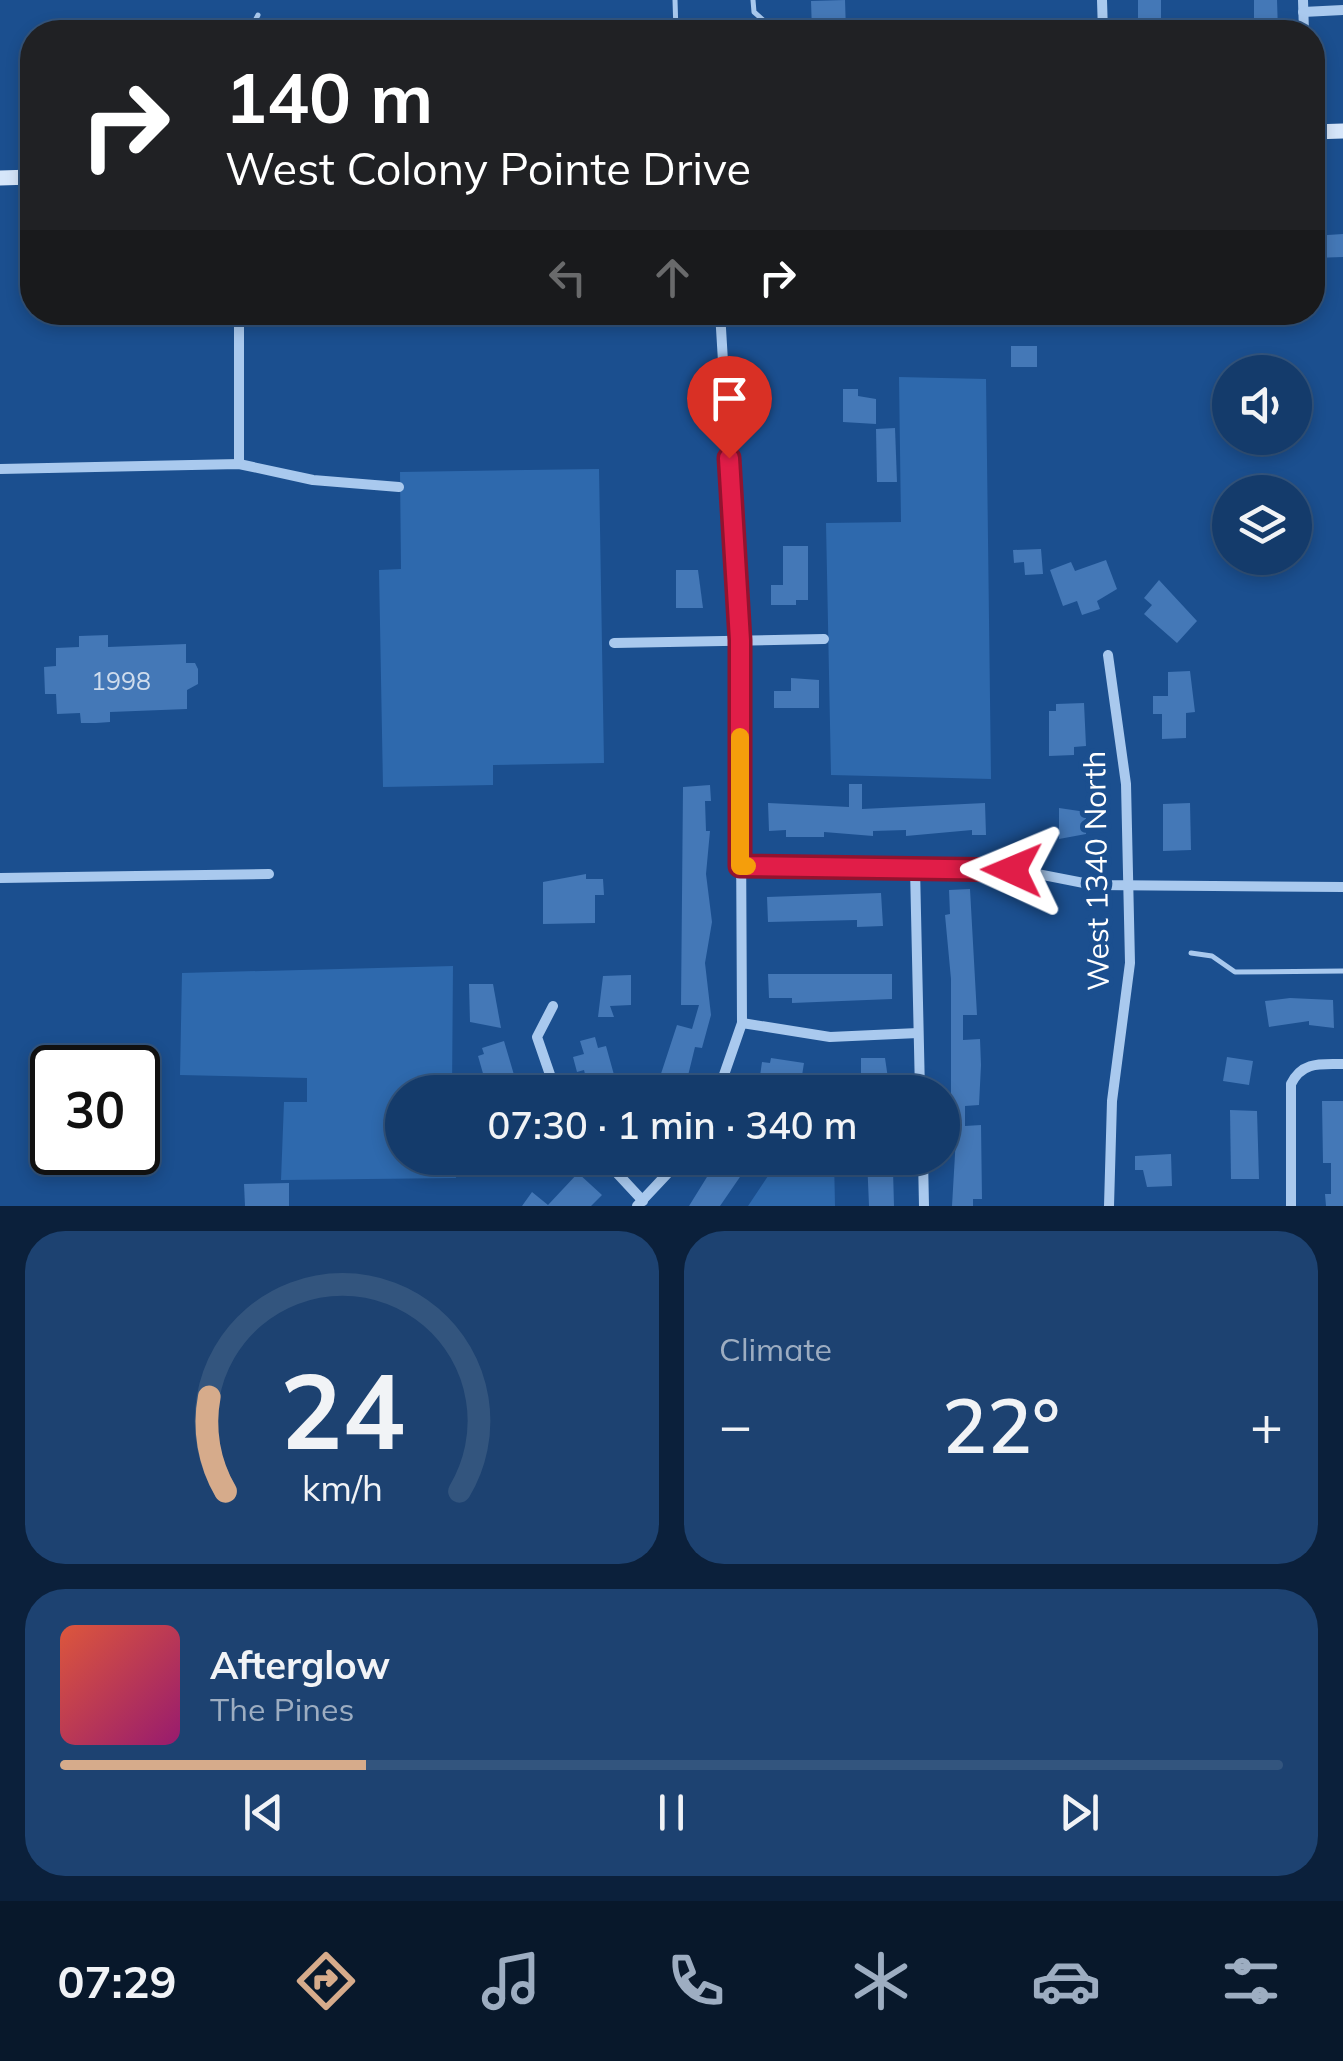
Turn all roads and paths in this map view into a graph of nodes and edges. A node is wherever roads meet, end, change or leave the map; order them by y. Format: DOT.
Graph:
graph roads {
  1 [pos="1303,6"];
  2 [pos="1343,10"];
  3 [pos="258,15"];
  4 [pos="255,20"];
  5 [pos="239,325"];
  6 [pos="721,325"];
  7 [pos="239,464"];
  8 [pos="0,469"];
  9 [pos="399,488"];
  10 [pos="824,639"];
  11 [pos="740,640"];
  12 [pos="614,643"];
  13 [pos="1108,655"];
  14 [pos="740,866"];
  15 [pos="915,868"];
  16 [pos="268,874"];
  17 [pos="0,878"];
  18 [pos="1128,886"];
  19 [pos="1343,887"];
  20 [pos="1191,954"];
  21 [pos="1343,971"];
  22 [pos="553,1006"];
  23 [pos="742,1023"];
  24 [pos="918,1033"];
  25 [pos="1343,1064"];
  26 [pos="550,1075"];
  27 [pos="724,1075"];
  28 [pos="919,1075"];
  29 [pos="617,1175"];
  30 [pos="666,1175"];
  31 [pos="923,1175"];
  32 [pos="640,1204"];
  33 [pos="924,1206"];
  34 [pos="1109,1206"];
  35 [pos="1291,1206"];
  1 -- 2 [label="street"];
  3 -- 4 [label="lane"];
  5 -- 7 [label="street"];
  6 -- 11 [label="street"];
  7 -- 8 [label="street"];
  7 -- 9 [label="street"];
  10 -- 11 [label="street"];
  11 -- 12 [label="street"];
  11 -- 14 [label="street"];
  13 -- 18 [label="street, West 1340 North"];
  14 -- 15 [label="street"];
  14 -- 23 [label="street"];
  15 -- 18 [label="street"];
  15 -- 24 [label="street"];
  16 -- 17 [label="street"];
  18 -- 19 [label="street"];
  18 -- 34 [label="street, West 1340 North"];
  20 -- 21 [label="lane"];
  22 -- 26 [label="street"];
  23 -- 24 [label="street"];
  23 -- 27 [label="street"];
  24 -- 28 [label="street"];
  25 -- 35 [label="street"];
  29 -- 32 [label="street"];
  30 -- 32 [label="street"];
  31 -- 33 [label="street"];
}
